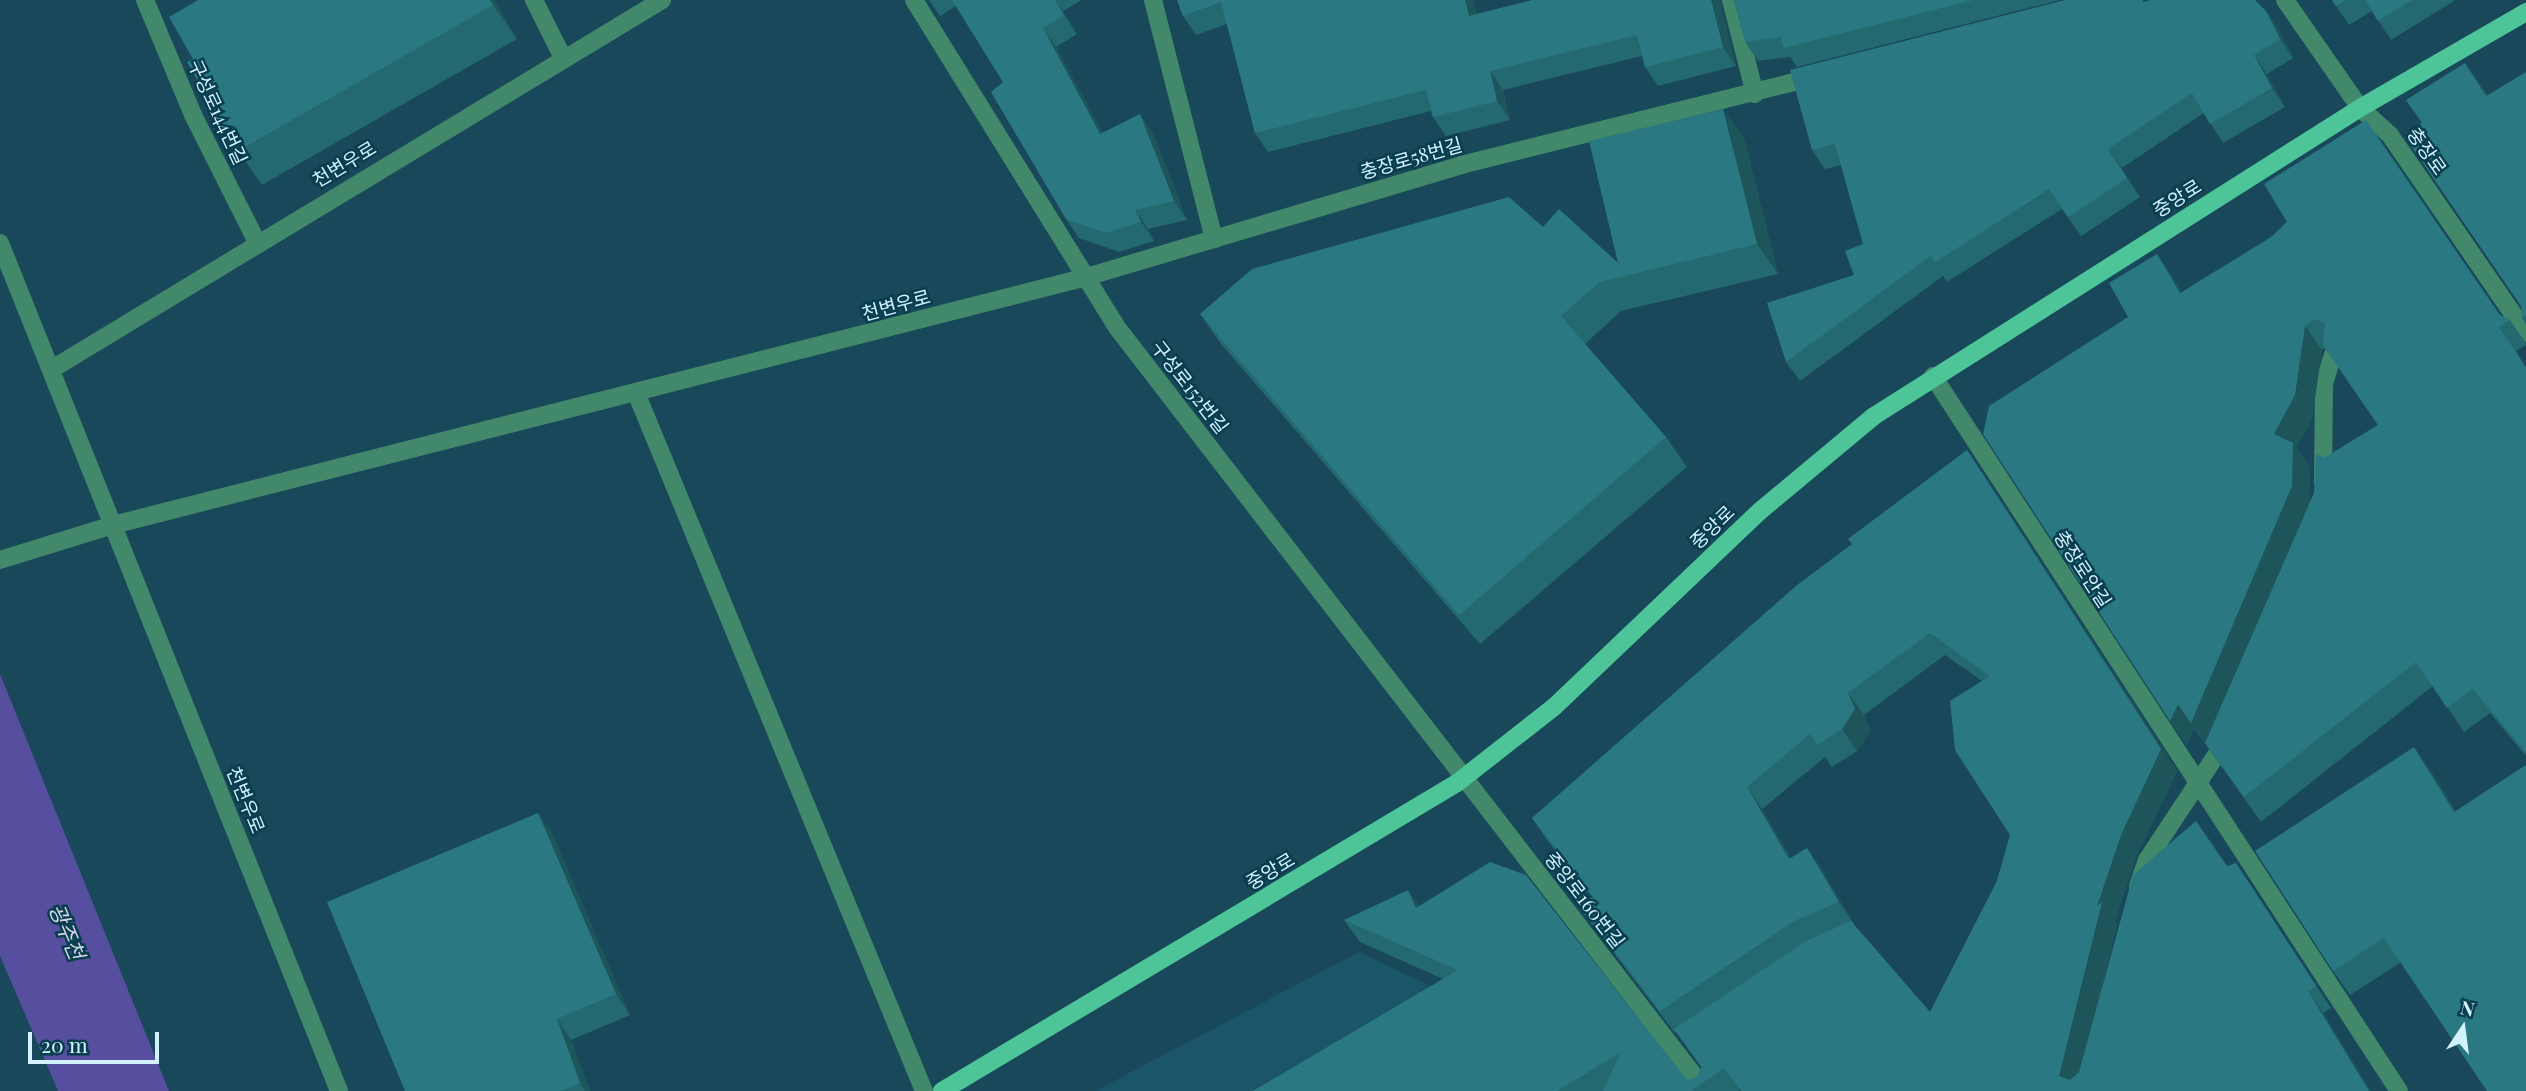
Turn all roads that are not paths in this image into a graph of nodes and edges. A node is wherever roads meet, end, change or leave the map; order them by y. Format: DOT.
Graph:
graph roads {
  1 [pos="145,0"];
  2 [pos="534,0"];
  3 [pos="662,0"];
  4 [pos="914,0"];
  5 [pos="1153,0"];
  6 [pos="1731,0"];
  7 [pos="2285,0"];
  8 [pos="2526,12"];
  9 [pos="563,58"];
  10 [pos="1833,73"];
  11 [pos="1755,94"];
  12 [pos="2360,108"];
  13 [pos="1214,239"];
  14 [pos="256,240"];
  15 [pos="0,243"];
  16 [pos="1083,278"];
  17 [pos="2526,333"];
  18 [pos="2333,354"];
  19 [pos="52,369"];
  20 [pos="1933,376"];
  21 [pos="637,395"];
  22 [pos="2321,499"];
  23 [pos="113,525"];
  24 [pos="0,560"];
  25 [pos="2235,719"];
  26 [pos="1465,778"];
  27 [pos="2198,784"];
  28 [pos="2275,859"];
  29 [pos="2252,874"];
  30 [pos="2131,908"];
  31 [pos="1694,1034"];
  32 [pos="1673,1048"];
  33 [pos="339,1091"];
  34 [pos="923,1091"];
  35 [pos="942,1091"];
  36 [pos="1706,1091"];
  37 [pos="2399,1091"];
  1 -- 14 [label="street, 구성로144번길"];
  2 -- 9 [label="street"];
  3 -- 9 [label="street, 천변우로"];
  4 -- 16 [label="street, 구성로152번길"];
  5 -- 13 [label="street"];
  6 -- 11 [label="street"];
  7 -- 12 [label="street, 충장로"];
  8 -- 12 [label="main road, 중앙로"];
  9 -- 14 [label="street, 천변우로"];
  10 -- 11 [label="street, 충장로58번길"];
  11 -- 13 [label="street, 충장로58번길"];
  12 -- 17 [label="street, 충장로"];
  12 -- 20 [label="main road, 중앙로"];
  13 -- 16 [label="street, 충장로58번길"];
  14 -- 19 [label="street, 천변우로"];
  15 -- 19 [label="street, 천변우로"];
  16 -- 21 [label="street, 천변우로"];
  16 -- 26 [label="street, 구성로152번길"];
  18 -- 22 [label="street"];
  19 -- 23 [label="street, 천변우로"];
  20 -- 26 [label="main road, 중앙로"];
  20 -- 27 [label="street, 충장로안길"];
  21 -- 23 [label="street, 천변우로"];
  21 -- 34 [label="street"];
  23 -- 24 [label="street"];
  23 -- 33 [label="street, 천변우로"];
  25 -- 27 [label="street"];
  26 -- 32 [label="street, 중앙로160번길"];
  26 -- 35 [label="main road, 중앙로"];
  27 -- 29 [label="street, 충장로안길"];
  27 -- 30 [label="street"];
  28 -- 29 [label="street"];
  29 -- 37 [label="street, 충장로안길"];
  31 -- 32 [label="street"];
  32 -- 36 [label="street, 중앙로160번길"];
}
